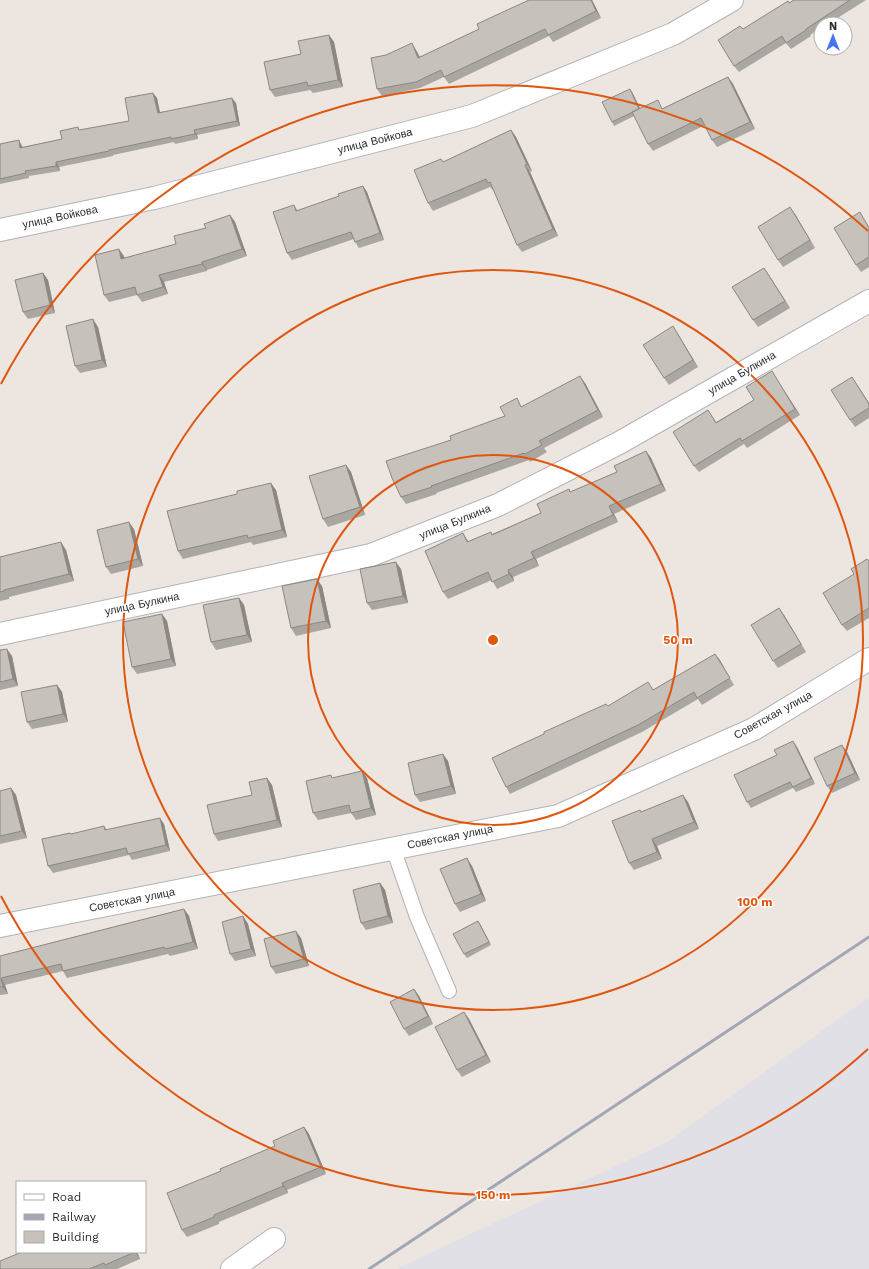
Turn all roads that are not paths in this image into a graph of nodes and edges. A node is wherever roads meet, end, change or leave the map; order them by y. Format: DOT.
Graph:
graph roads {
  1 [pos="732,0"];
  2 [pos="0,230"];
  3 [pos="869,301"];
  4 [pos="0,634"];
  5 [pos="869,659"];
  6 [pos="393,848"];
  7 [pos="0,926"];
  8 [pos="450,991"];
  9 [pos="274,1239"];
  10 [pos="232,1269"];
  1 -- 2 [label="street, улица Войкова"];
  3 -- 4 [label="street, улица Булкина"];
  5 -- 6 [label="street, Советская улица"];
  6 -- 7 [label="street, Советская улица"];
  6 -- 8 [label="lane"];
  9 -- 10 [label="street"];
}
